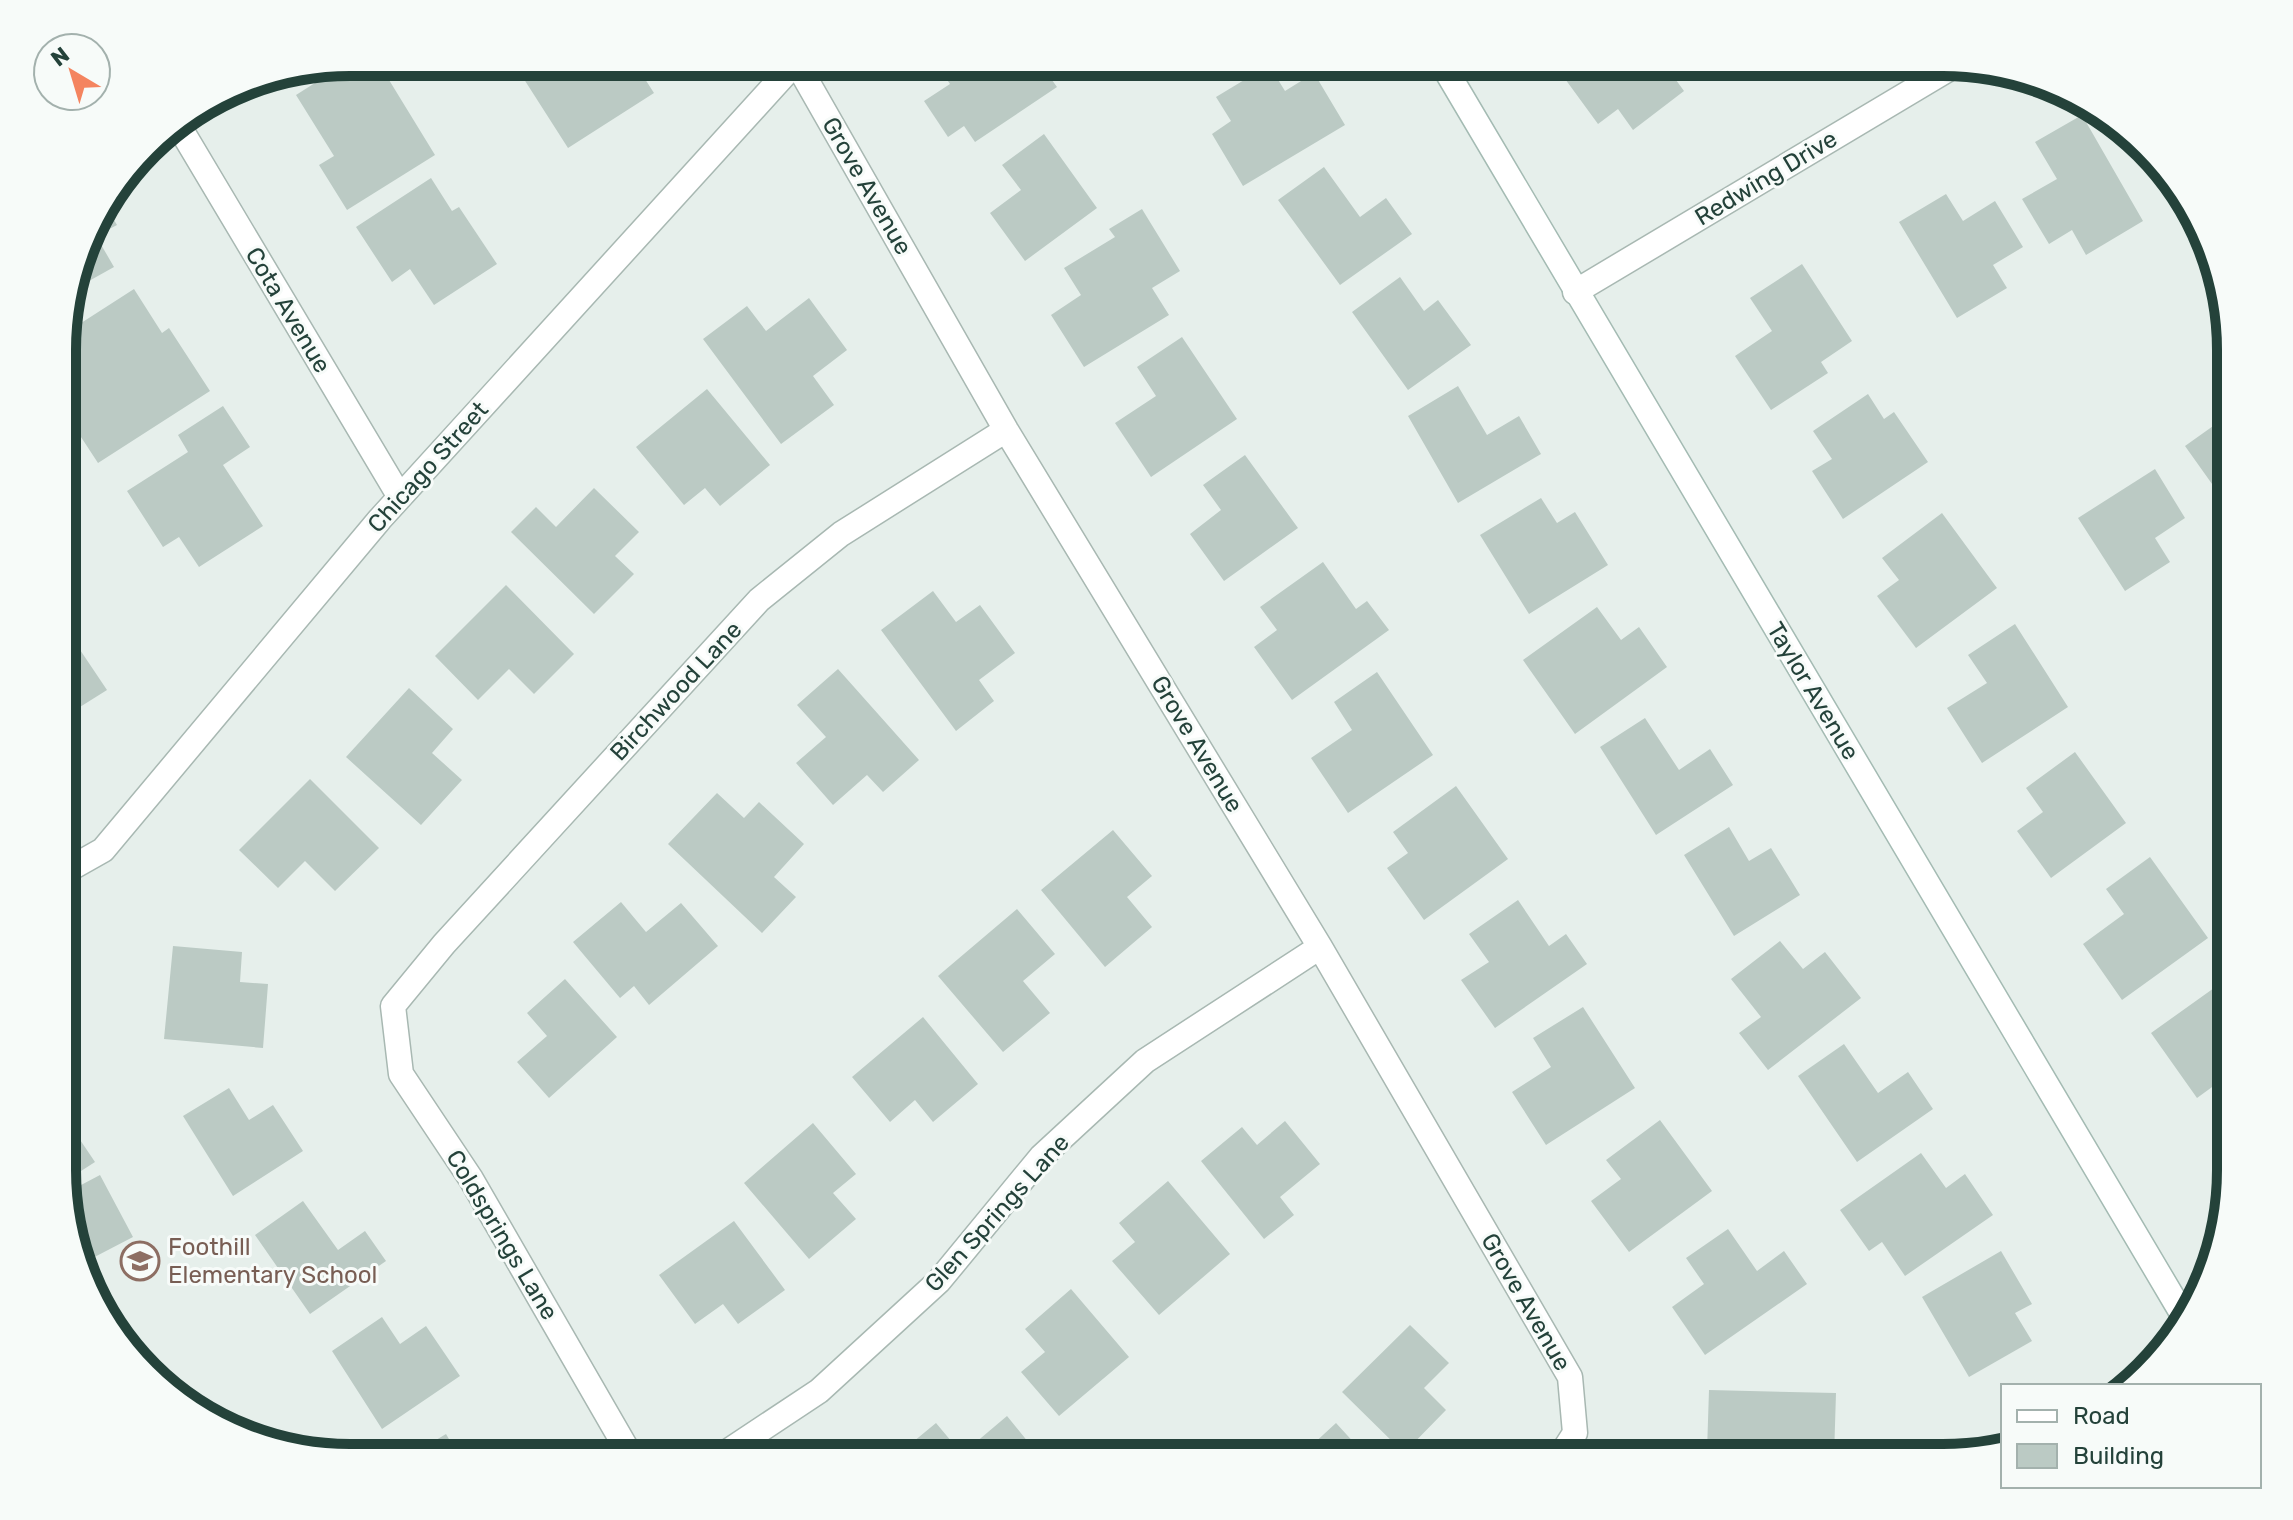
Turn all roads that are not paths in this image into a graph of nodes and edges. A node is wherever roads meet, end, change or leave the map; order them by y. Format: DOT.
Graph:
graph roads {
  1 [pos="1449,76"];
  2 [pos="1937,76"];
  3 [pos="783,77"];
  4 [pos="804,77"];
  5 [pos="183,133"];
  6 [pos="1575,292"];
  7 [pos="1006,430"];
  8 [pos="400,497"];
  9 [pos="76,865"];
  10 [pos="1320,947"];
  11 [pos="393,1006"];
  12 [pos="2179,1308"];
  13 [pos="1568,1443"];
  14 [pos="624,1444"];
  15 [pos="739,1444"];
  1 -- 6 [label="street, Taylor Avenue"];
  2 -- 6 [label="street, Redwing Drive"];
  3 -- 8 [label="street, Chicago Street"];
  4 -- 7 [label="street, Grove Avenue"];
  5 -- 8 [label="street, Cota Avenue"];
  6 -- 12 [label="street, Taylor Avenue"];
  7 -- 10 [label="street, Grove Avenue"];
  7 -- 11 [label="street, Birchwood Lane"];
  8 -- 9 [label="street, Chicago Street"];
  10 -- 13 [label="street, Grove Avenue"];
  10 -- 15 [label="street, Glen Springs Lane"];
  11 -- 14 [label="street, Coldsprings Lane"];
}
